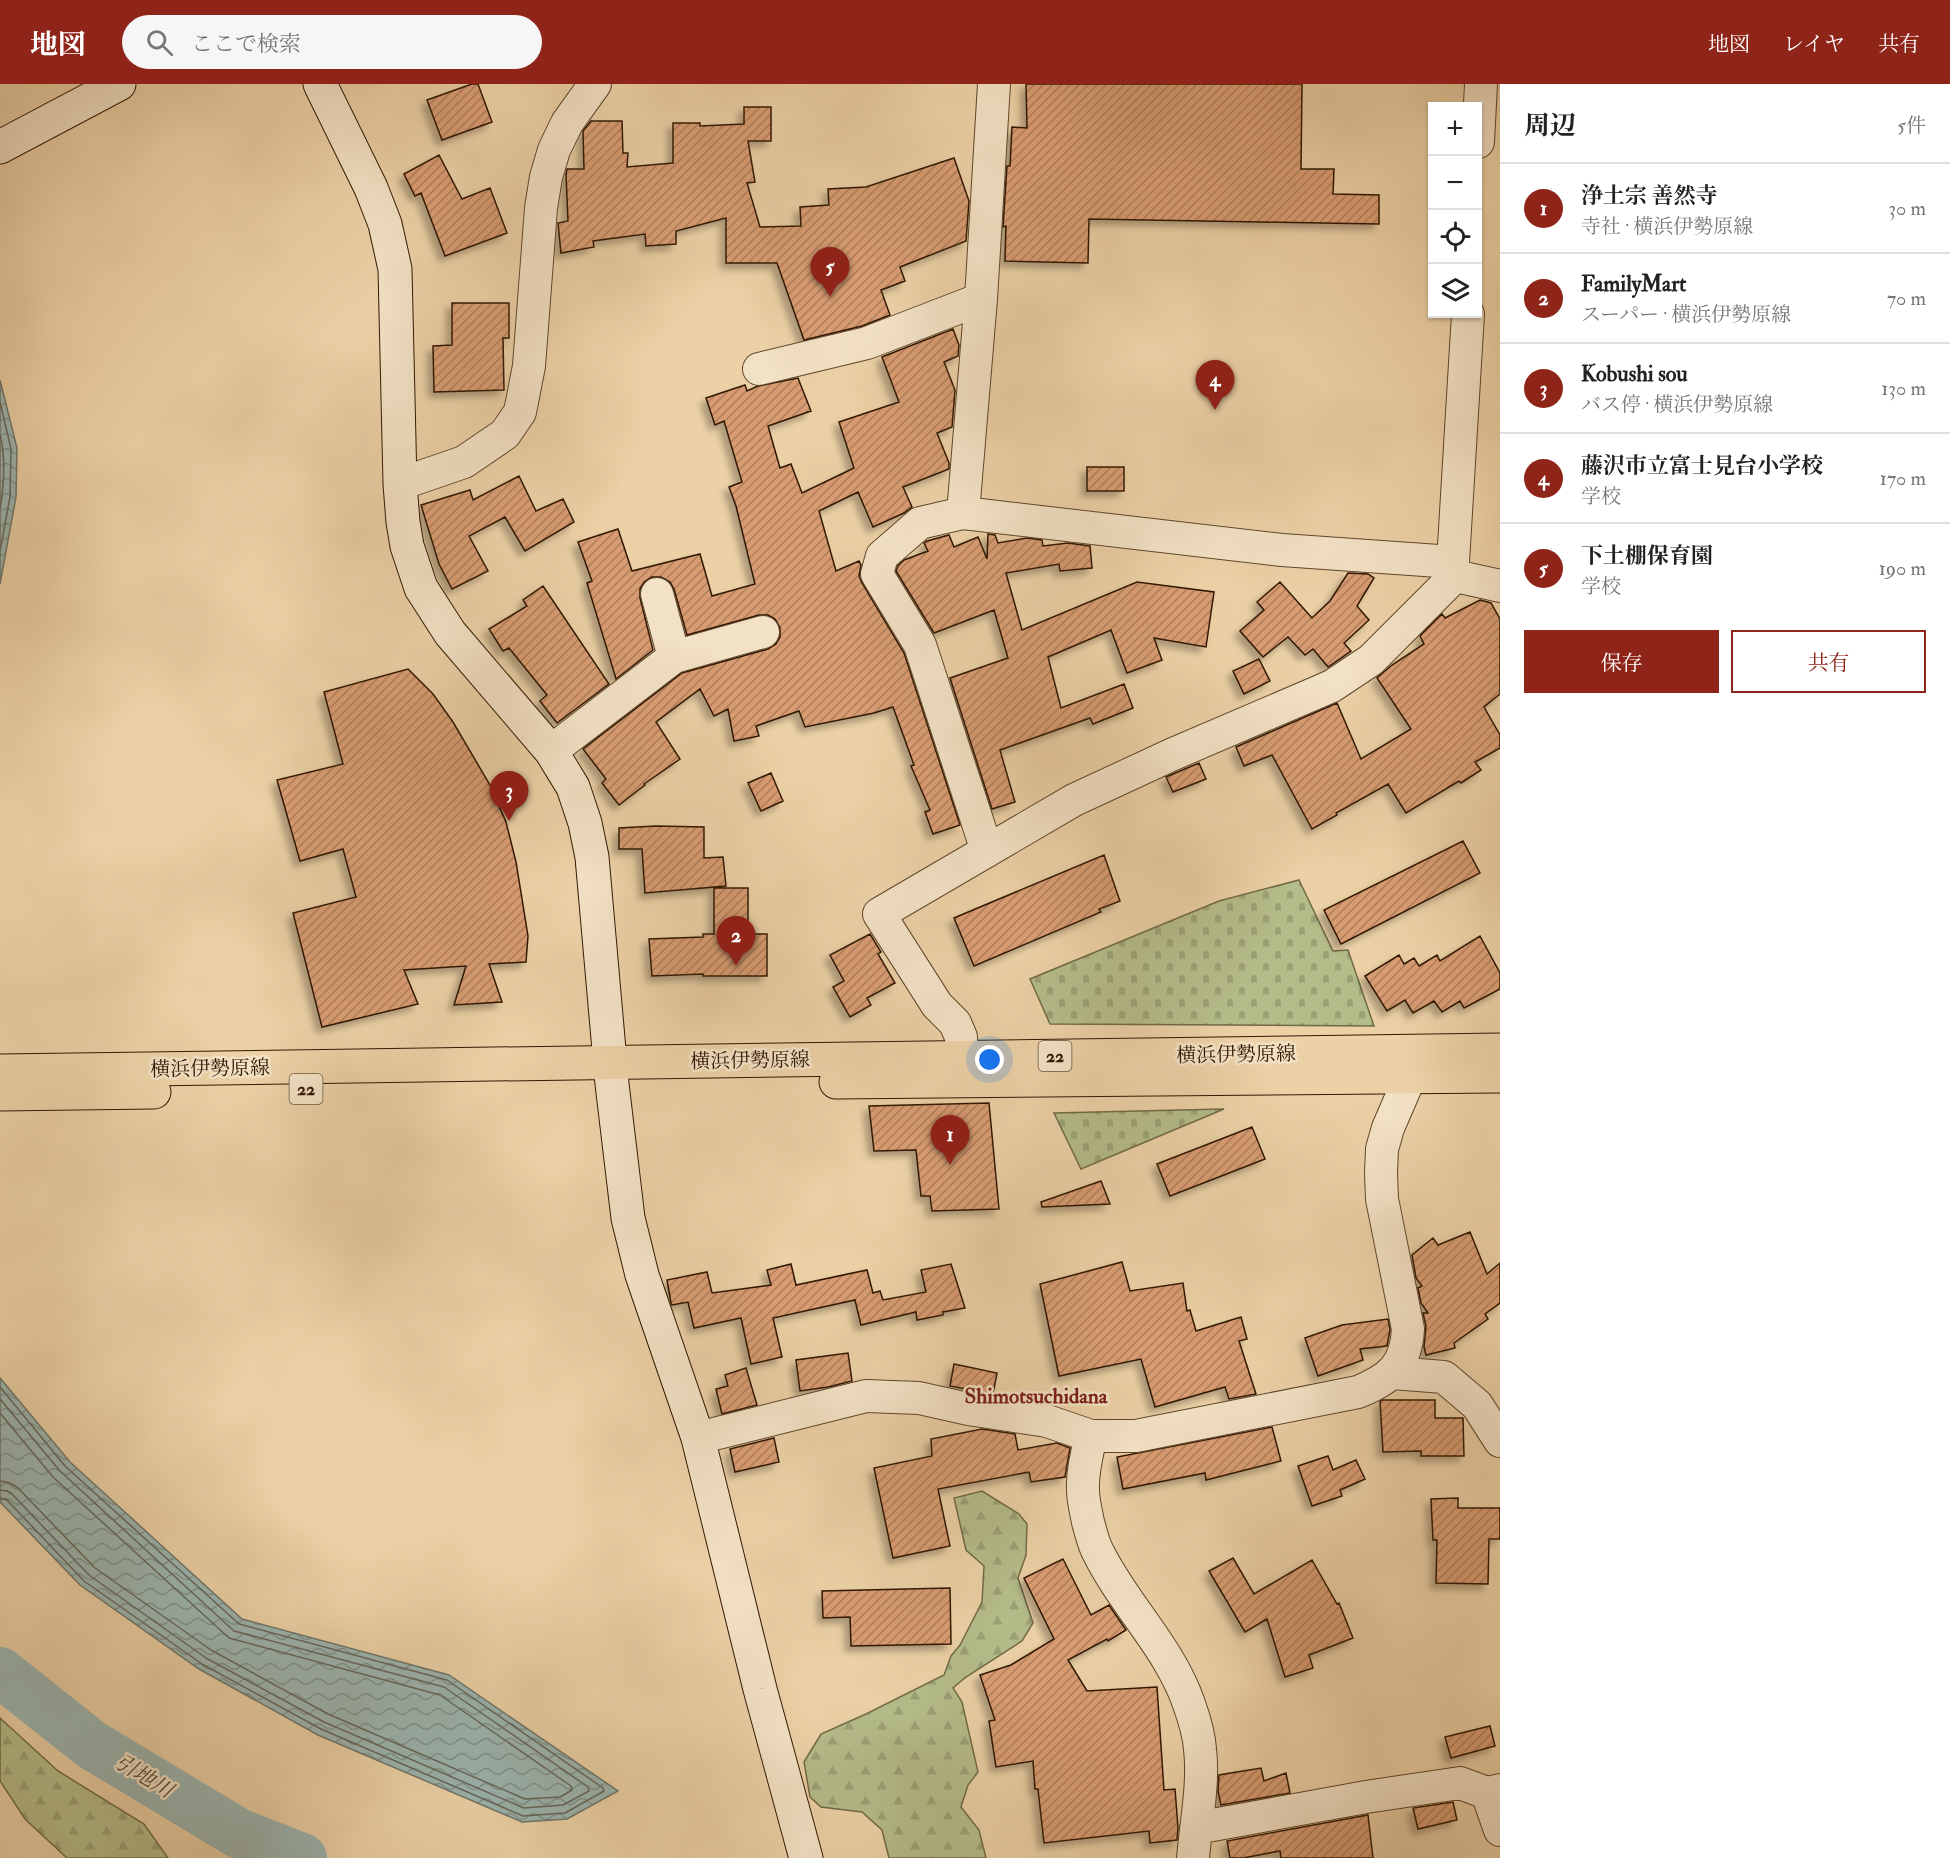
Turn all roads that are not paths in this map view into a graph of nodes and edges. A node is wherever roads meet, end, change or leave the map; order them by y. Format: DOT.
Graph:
graph roads {
  1 [pos="119,84"];
  2 [pos="320,84"];
  3 [pos="595,84"];
  4 [pos="994,84"];
  5 [pos="1481,84"];
  6 [pos="1480,102"];
  7 [pos="0,147"];
  8 [pos="981,299"];
  9 [pos="1468,318"];
  10 [pos="759,369"];
  11 [pos="400,484"];
  12 [pos="963,513"];
  13 [pos="1454,569"];
  14 [pos="1500,586"];
  15 [pos="657,594"];
  16 [pos="763,632"];
  17 [pos="674,657"];
  18 [pos="551,751"];
  19 [pos="987,851"];
  20 [pos="1500,1050"];
  21 [pos="1444,1051"];
  22 [pos="962,1058"];
  23 [pos="0,1071"];
  24 [pos="611,1073"];
  25 [pos="1500,1076"];
  26 [pos="1410,1077"];
  27 [pos="0,1094"];
  28 [pos="1392,1373"];
  29 [pos="1091,1436"];
  30 [pos="698,1438"];
  31 [pos="1500,1441"];
  32 [pos="1494,1791"];
  33 [pos="1500,1830"];
  34 [pos="1195,1843"];
  35 [pos="806,1858"];
  1 -- 7 [label="street"];
  2 -- 11 [label="street"];
  3 -- 11 [label="street"];
  4 -- 8 [label="street"];
  5 -- 6 [label="street"];
  8 -- 10 [label="street"];
  8 -- 12 [label="street"];
  9 -- 13 [label="street"];
  11 -- 18 [label="street"];
  12 -- 13 [label="street"];
  12 -- 19 [label="street"];
  13 -- 14 [label="street"];
  13 -- 19 [label="street"];
  15 -- 17 [label="street"];
  16 -- 17 [label="street"];
  17 -- 18 [label="street"];
  18 -- 24 [label="street"];
  19 -- 22 [label="street"];
  20 -- 21 [label="main road, 横浜伊勢原線 / 22"];
  21 -- 22 [label="main road, 横浜伊勢原線 / 22"];
  21 -- 26 [label="street"];
  22 -- 24 [label="main road, 横浜伊勢原線 / 22"];
  23 -- 24 [label="main road, 横浜伊勢原線 / 22"];
  24 -- 26 [label="main road, 横浜伊勢原線 / 22"];
  24 -- 27 [label="main road, 横浜伊勢原線 / 22"];
  24 -- 30 [label="street"];
  25 -- 26 [label="main road, 横浜伊勢原線 / 22"];
  26 -- 28 [label="street"];
  28 -- 29 [label="street"];
  28 -- 31 [label="street"];
  29 -- 30 [label="street"];
  29 -- 34 [label="street"];
  30 -- 35 [label="street"];
  32 -- 33 [label="street"];
  32 -- 34 [label="street"];
}
